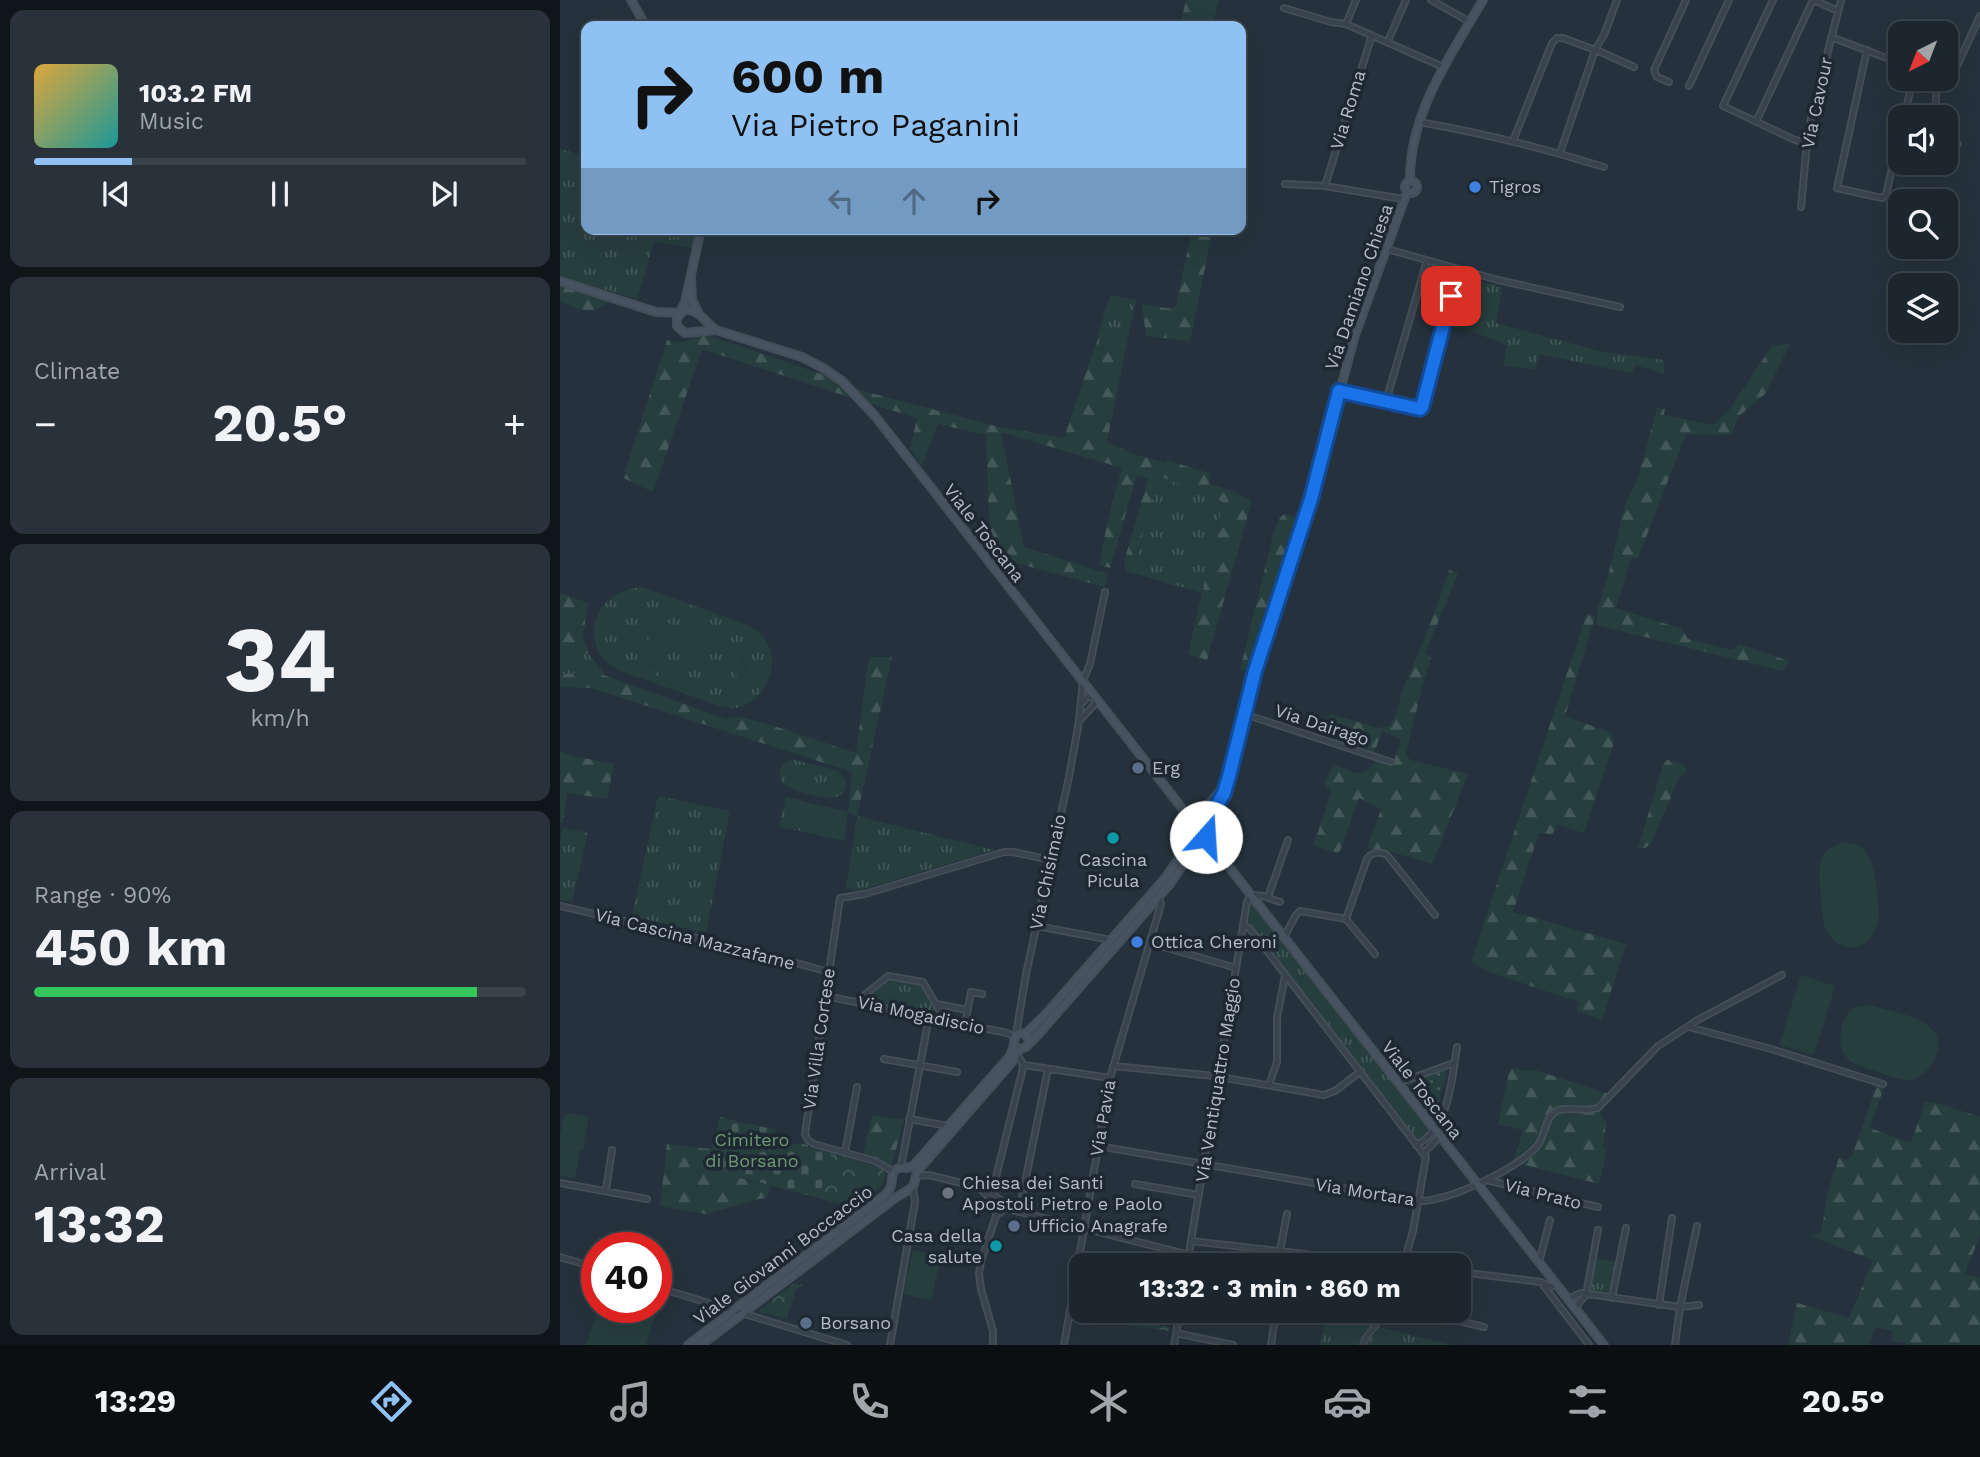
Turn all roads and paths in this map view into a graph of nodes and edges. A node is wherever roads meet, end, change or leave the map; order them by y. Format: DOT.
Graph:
graph roads {
  1 [pos="631,0"];
  2 [pos="1290,0"];
  3 [pos="1356,0"];
  4 [pos="1406,0"];
  5 [pos="1431,0"];
  6 [pos="1483,0"];
  7 [pos="1617,0"];
  8 [pos="1686,0"];
  9 [pos="1729,0"];
  10 [pos="1773,0"];
  11 [pos="1813,0"];
  12 [pos="1841,0"];
  13 [pos="1838,11"];
  14 [pos="1980,16"];
  15 [pos="643,21"];
  16 [pos="1470,22"];
  17 [pos="1346,24"];
  18 [pos="1371,35"];
  19 [pos="1831,37"];
  20 [pos="1388,41"];
  21 [pos="1595,50"];
  22 [pos="1867,50"];
  23 [pos="1888,58"];
  24 [pos="1958,66"];
  25 [pos="1443,67"];
  26 [pos="1633,67"];
  27 [pos="1669,82"];
  28 [pos="1689,86"];
  29 [pos="1419,122"];
  30 [pos="1756,122"];
  31 [pos="1513,141"];
  32 [pos="1807,143"];
  33 [pos="1560,153"];
  34 [pos="1604,167"];
  35 [pos="1891,175"];
  36 [pos="1285,184"];
  37 [pos="1325,186"];
  38 [pos="1405,195"];
  39 [pos="1801,207"];
  40 [pos="700,235"];
  41 [pos="1387,249"];
  42 [pos="1427,260"];
  43 [pos="1458,269"];
  44 [pos="691,270"];
  45 [pos="560,281"];
  46 [pos="1620,307"];
  47 [pos="656,312"];
  48 [pos="680,312"];
  49 [pos="699,315"];
  50 [pos="677,326"];
  51 [pos="716,330"];
  52 [pos="696,332"];
  53 [pos="1339,391"];
  54 [pos="1386,401"];
  55 [pos="1105,592"];
  56 [pos="1083,681"];
  57 [pos="1096,698"];
  58 [pos="1080,705"];
  59 [pos="1106,711"];
  60 [pos="1086,712"];
  61 [pos="1244,714"];
  62 [pos="1079,721"];
  63 [pos="1391,762"];
  64 [pos="1227,783"];
  65 [pos="1214,810"];
  66 [pos="1186,813"];
  67 [pos="1199,824"];
  68 [pos="1194,831"];
  69 [pos="1208,831"];
  70 [pos="1202,838"];
  71 [pos="1289,840"];
  72 [pos="1218,853"];
  73 [pos="1051,860"];
  74 [pos="1251,895"];
  75 [pos="1159,897"];
  76 [pos="1268,897"];
  77 [pos="1280,902"];
  78 [pos="560,905"];
  79 [pos="1434,915"];
  80 [pos="1346,919"];
  81 [pos="1243,924"];
  82 [pos="1037,926"];
  83 [pos="1284,937"];
  84 [pos="1112,940"];
  85 [pos="1150,943"];
  86 [pos="1376,954"];
  87 [pos="1236,968"];
  88 [pos="829,972"];
  89 [pos="1286,975"];
  90 [pos="1782,975"];
  91 [pos="982,994"];
  92 [pos="826,996"];
  93 [pos="856,1002"];
  94 [pos="936,1004"];
  95 [pos="967,1010"];
  96 [pos="929,1017"];
  97 [pos="946,1020"];
  98 [pos="965,1025"];
  99 [pos="1688,1026"];
  100 [pos="1019,1035"];
  101 [pos="1028,1045"];
  102 [pos="1457,1047"];
  103 [pos="1017,1050"];
  104 [pos="884,1059"];
  105 [pos="1454,1063"];
  106 [pos="919,1065"];
  107 [pos="1024,1065"];
  108 [pos="1113,1066"];
  109 [pos="1048,1069"];
  110 [pos="1361,1071"];
  111 [pos="957,1072"];
  112 [pos="1218,1076"];
  113 [pos="1110,1077"];
  114 [pos="1398,1083"];
  115 [pos="1883,1084"];
  116 [pos="1269,1085"];
  117 [pos="857,1087"];
  118 [pos="909,1119"];
  119 [pos="948,1126"];
  120 [pos="1434,1129"];
  121 [pos="1440,1136"];
  122 [pos="1416,1145"];
  123 [pos="1098,1146"];
  124 [pos="612,1150"];
  125 [pos="845,1153"];
  126 [pos="1424,1153"];
  127 [pos="1204,1164"];
  128 [pos="901,1170"];
  129 [pos="914,1177"];
  130 [pos="1489,1180"];
  131 [pos="560,1183"];
  132 [pos="892,1184"];
  133 [pos="1135,1184"];
  134 [pos="1478,1184"];
  135 [pos="913,1187"];
  136 [pos="979,1188"];
  137 [pos="606,1190"];
  138 [pos="905,1192"];
  139 [pos="992,1192"];
  140 [pos="1199,1195"];
  141 [pos="647,1199"];
  142 [pos="1419,1201"];
  143 [pos="997,1202"];
  144 [pos="1598,1207"];
  145 [pos="1005,1208"];
  146 [pos="1019,1212"];
  147 [pos="997,1213"];
  148 [pos="1287,1214"];
  149 [pos="1672,1218"];
  150 [pos="1550,1220"];
  151 [pos="1697,1226"];
  152 [pos="1083,1228"];
  153 [pos="1626,1228"];
  154 [pos="1598,1230"];
  155 [pos="1191,1241"];
  156 [pos="1283,1252"];
  157 [pos="1181,1253"];
  158 [pos="1189,1253"];
  159 [pos="1292,1253"];
  160 [pos="1406,1253"];
  161 [pos="560,1257"];
  162 [pos="1539,1262"];
  163 [pos="581,1263"];
  164 [pos="1471,1273"];
  165 [pos="1551,1277"];
  166 [pos="1541,1282"];
  167 [pos="1557,1285"];
  168 [pos="672,1292"];
  169 [pos="1586,1295"];
  170 [pos="1612,1298"];
  171 [pos="1568,1299"];
  172 [pos="1699,1304"];
  173 [pos="1659,1305"];
  174 [pos="1680,1307"];
  175 [pos="1575,1308"];
  176 [pos="732,1311"];
  177 [pos="742,1314"];
  178 [pos="1178,1323"];
  179 [pos="1274,1323"];
  180 [pos="1377,1323"];
  181 [pos="1464,1323"];
  182 [pos="1484,1328"];
  183 [pos="1176,1333"];
  184 [pos="688,1345"];
  185 [pos="701,1345"];
  186 [pos="845,1345"];
  187 [pos="890,1345"];
  188 [pos="993,1345"];
  189 [pos="1064,1345"];
  190 [pos="1174,1345"];
  191 [pos="1233,1345"];
  192 [pos="1271,1345"];
  193 [pos="1363,1345"];
  194 [pos="1589,1345"];
  195 [pos="1604,1345"];
  196 [pos="1675,1345"];
  1 -- 15 [label="street"];
  2 -- 17 [label="street"];
  3 -- 17 [label="street"];
  4 -- 20 [label="street"];
  5 -- 16 [label="street"];
  6 -- 16 [label="street"];
  7 -- 21 [label="street"];
  8 -- 27 [label="street"];
  9 -- 28 [label="street"];
  10 -- 30 [label="street"];
  11 -- 13 [label="street"];
  11 -- 30 [label="street"];
  12 -- 13 [label="street, Via Cavour"];
  13 -- 19 [label="street, Via Cavour"];
  14 -- 24 [label="street"];
  16 -- 25 [label="street"];
  17 -- 18 [label="street"];
  18 -- 20 [label="street"];
  18 -- 37 [label="street, Via Roma"];
  19 -- 22 [label="street"];
  19 -- 32 [label="street, Via Cavour"];
  20 -- 25 [label="street"];
  21 -- 26 [label="street"];
  21 -- 31 [label="street"];
  21 -- 33 [label="street"];
  22 -- 23 [label="street"];
  22 -- 35 [label="street"];
  25 -- 29 [label="street"];
  29 -- 31 [label="street"];
  29 -- 38 [label="street, Via Damiano Chiesa"];
  30 -- 32 [label="street"];
  31 -- 33 [label="street"];
  32 -- 39 [label="street, Via Cavour"];
  33 -- 34 [label="street"];
  36 -- 37 [label="street"];
  37 -- 38 [label="street"];
  38 -- 41 [label="street, Via Damiano Chiesa"];
  40 -- 44 [label="street"];
  41 -- 42 [label="street"];
  41 -- 53 [label="street, Via Damiano Chiesa"];
  42 -- 43 [label="street"];
  42 -- 54 [label="street"];
  43 -- 46 [label="street"];
  43 -- 54 [label="street"];
  44 -- 48 [label="street"];
  44 -- 49 [label="street"];
  45 -- 47 [label="street, Viale Toscana"];
  47 -- 48 [label="street, Viale Toscana"];
  47 -- 50 [label="street, Viale Toscana"];
  48 -- 49 [label="street, Viale Toscana"];
  48 -- 50 [label="street"];
  49 -- 51 [label="street, Viale Toscana"];
  49 -- 52 [label="street"];
  50 -- 52 [label="street, Viale Toscana"];
  51 -- 52 [label="street, Viale Toscana"];
  51 -- 56 [label="street, Viale Toscana"];
  53 -- 54 [label="street"];
  53 -- 61 [label="street"];
  55 -- 56 [label="street, Via Chisimaio"];
  56 -- 57 [label="street, Viale Toscana"];
  56 -- 58 [label="street, Via Chisimaio"];
  57 -- 58 [label="street"];
  57 -- 59 [label="street, Viale Toscana"];
  57 -- 60 [label="street, Via Chisimaio"];
  58 -- 62 [label="street, Via Chisimaio"];
  59 -- 60 [label="street"];
  59 -- 66 [label="street, Viale Toscana"];
  60 -- 62 [label="street, Via Chisimaio"];
  61 -- 63 [label="street, Via Dairago"];
  61 -- 64 [label="street"];
  62 -- 73 [label="street, Via Chisimaio"];
  64 -- 65 [label="street"];
  64 -- 66 [label="street"];
  65 -- 67 [label="street"];
  65 -- 69 [label="street"];
  66 -- 67 [label="street, Viale Toscana"];
  66 -- 68 [label="street, Viale Toscana"];
  67 -- 68 [label="street"];
  67 -- 69 [label="street"];
  68 -- 70 [label="street"];
  68 -- 84 [label="street"];
  69 -- 70 [label="street"];
  69 -- 72 [label="street, Viale Toscana"];
  70 -- 72 [label="street, Viale Toscana"];
  70 -- 75 [label="street"];
  71 -- 76 [label="street"];
  72 -- 74 [label="street, Viale Toscana"];
  73 -- 82 [label="street, Via Chisimaio"];
  73 -- 88 [label="street, Via Villa Cortese"];
  74 -- 76 [label="street"];
  74 -- 81 [label="street, Via Ventiquattro Maggio"];
  74 -- 83 [label="street, Viale Toscana"];
  75 -- 85 [label="street, Via Pavia"];
  75 -- 101 [label="street"];
  76 -- 77 [label="street"];
  78 -- 88 [label="street, Via Cascina Mazzafame"];
  79 -- 80 [label="street"];
  80 -- 83 [label="street"];
  80 -- 86 [label="street"];
  81 -- 87 [label="street, Via Ventiquattro Maggio"];
  81 -- 89 [label="street, Viale Toscana"];
  82 -- 84 [label="street"];
  82 -- 100 [label="street, Via Chisimaio"];
  83 -- 114 [label="street, Viale Toscana"];
  84 -- 100 [label="street"];
  85 -- 87 [label="street"];
  85 -- 108 [label="street, Via Pavia"];
  87 -- 112 [label="street, Via Ventiquattro Maggio"];
  88 -- 92 [label="street, Via Villa Cortese"];
  89 -- 110 [label="street, Viale Toscana"];
  89 -- 116 [label="street"];
  90 -- 99 [label="street, Via Mortara"];
  91 -- 95 [label="street"];
  92 -- 93 [label="street, Via Mogadiscio"];
  92 -- 125 [label="street, Via Villa Cortese"];
  93 -- 94 [label="street"];
  93 -- 96 [label="street, Via Mogadiscio"];
  94 -- 95 [label="street"];
  94 -- 97 [label="street"];
  95 -- 98 [label="street"];
  96 -- 97 [label="street, Via Mogadiscio"];
  96 -- 106 [label="street"];
  97 -- 98 [label="street, Via Mogadiscio"];
  98 -- 100 [label="street, Via Mogadiscio"];
  99 -- 115 [label="street"];
  99 -- 130 [label="street, Via Mortara"];
  100 -- 101 [label="street"];
  100 -- 103 [label="street"];
  101 -- 103 [label="street"];
  102 -- 105 [label="street"];
  103 -- 107 [label="street"];
  103 -- 119 [label="street"];
  103 -- 129 [label="street"];
  104 -- 106 [label="street"];
  105 -- 114 [label="street"];
  105 -- 120 [label="street"];
  106 -- 111 [label="street"];
  106 -- 118 [label="street"];
  107 -- 109 [label="street"];
  107 -- 139 [label="street"];
  108 -- 112 [label="street"];
  108 -- 113 [label="street, Via Pavia"];
  109 -- 113 [label="street"];
  109 -- 146 [label="street"];
  110 -- 116 [label="street"];
  110 -- 122 [label="street, Viale Toscana"];
  112 -- 116 [label="street"];
  112 -- 127 [label="street, Via Ventiquattro Maggio"];
  113 -- 123 [label="street, Via Pavia"];
  114 -- 120 [label="street, Viale Toscana"];
  117 -- 125 [label="street"];
  118 -- 119 [label="street"];
  118 -- 128 [label="street"];
  119 -- 128 [label="street"];
  120 -- 121 [label="street, Viale Toscana"];
  120 -- 122 [label="street"];
  121 -- 126 [label="street"];
  121 -- 134 [label="street, Viale Toscana"];
  122 -- 126 [label="street, Viale Toscana"];
  123 -- 127 [label="street, Via Mortara"];
  123 -- 152 [label="street, Via Pavia"];
  124 -- 137 [label="street"];
  125 -- 128 [label="street, Via Villa Cortese"];
  126 -- 142 [label="street"];
  127 -- 140 [label="street, Via Ventiquattro Maggio"];
  127 -- 142 [label="street, Via Mortara"];
  128 -- 129 [label="street"];
  128 -- 132 [label="street, Viale Giovanni Boccaccio"];
  129 -- 135 [label="street"];
  129 -- 136 [label="street"];
  130 -- 134 [label="street, Via Mortara"];
  130 -- 144 [label="street, Via Prato"];
  131 -- 137 [label="street"];
  132 -- 138 [label="street, Viale Giovanni Boccaccio"];
  132 -- 176 [label="street, Viale Giovanni Boccaccio"];
  133 -- 140 [label="street"];
  134 -- 142 [label="street, Via Mortara"];
  134 -- 162 [label="street, Viale Toscana"];
  135 -- 138 [label="street, Viale Giovanni Boccaccio"];
  135 -- 187 [label="street"];
  136 -- 139 [label="street"];
  136 -- 143 [label="street"];
  137 -- 141 [label="street"];
  138 -- 177 [label="street, Viale Giovanni Boccaccio"];
  139 -- 143 [label="street"];
  140 -- 155 [label="street, Via Ventiquattro Maggio"];
  142 -- 160 [label="street"];
  143 -- 145 [label="street"];
  143 -- 147 [label="street"];
  145 -- 146 [label="street"];
  145 -- 147 [label="street"];
  146 -- 152 [label="street"];
  147 -- 188 [label="street"];
  148 -- 156 [label="street"];
  149 -- 173 [label="street"];
  150 -- 162 [label="street"];
  151 -- 174 [label="street"];
  152 -- 157 [label="street"];
  152 -- 189 [label="street, Via Pavia"];
  153 -- 170 [label="street"];
  154 -- 169 [label="street"];
  155 -- 156 [label="street"];
  155 -- 158 [label="street, Via Ventiquattro Maggio"];
  156 -- 159 [label="street"];
  161 -- 163 [label="street"];
  162 -- 165 [label="street, Viale Toscana"];
  164 -- 166 [label="street"];
  165 -- 166 [label="street"];
  165 -- 167 [label="street, Viale Toscana"];
  166 -- 167 [label="street"];
  166 -- 194 [label="street"];
  167 -- 171 [label="street, Viale Toscana"];
  168 -- 176 [label="street"];
  169 -- 170 [label="street"];
  169 -- 171 [label="street"];
  169 -- 175 [label="street"];
  170 -- 173 [label="street"];
  171 -- 175 [label="street, Viale Toscana"];
  172 -- 174 [label="street"];
  173 -- 174 [label="street"];
  174 -- 196 [label="street"];
  175 -- 195 [label="street, Viale Toscana"];
  176 -- 177 [label="street"];
  176 -- 184 [label="street, Viale Giovanni Boccaccio"];
  177 -- 185 [label="street, Viale Giovanni Boccaccio"];
  177 -- 186 [label="street"];
  178 -- 183 [label="street"];
  179 -- 192 [label="street"];
  180 -- 193 [label="street"];
  181 -- 182 [label="street"];
  183 -- 190 [label="street"];
  183 -- 191 [label="street"];
}
